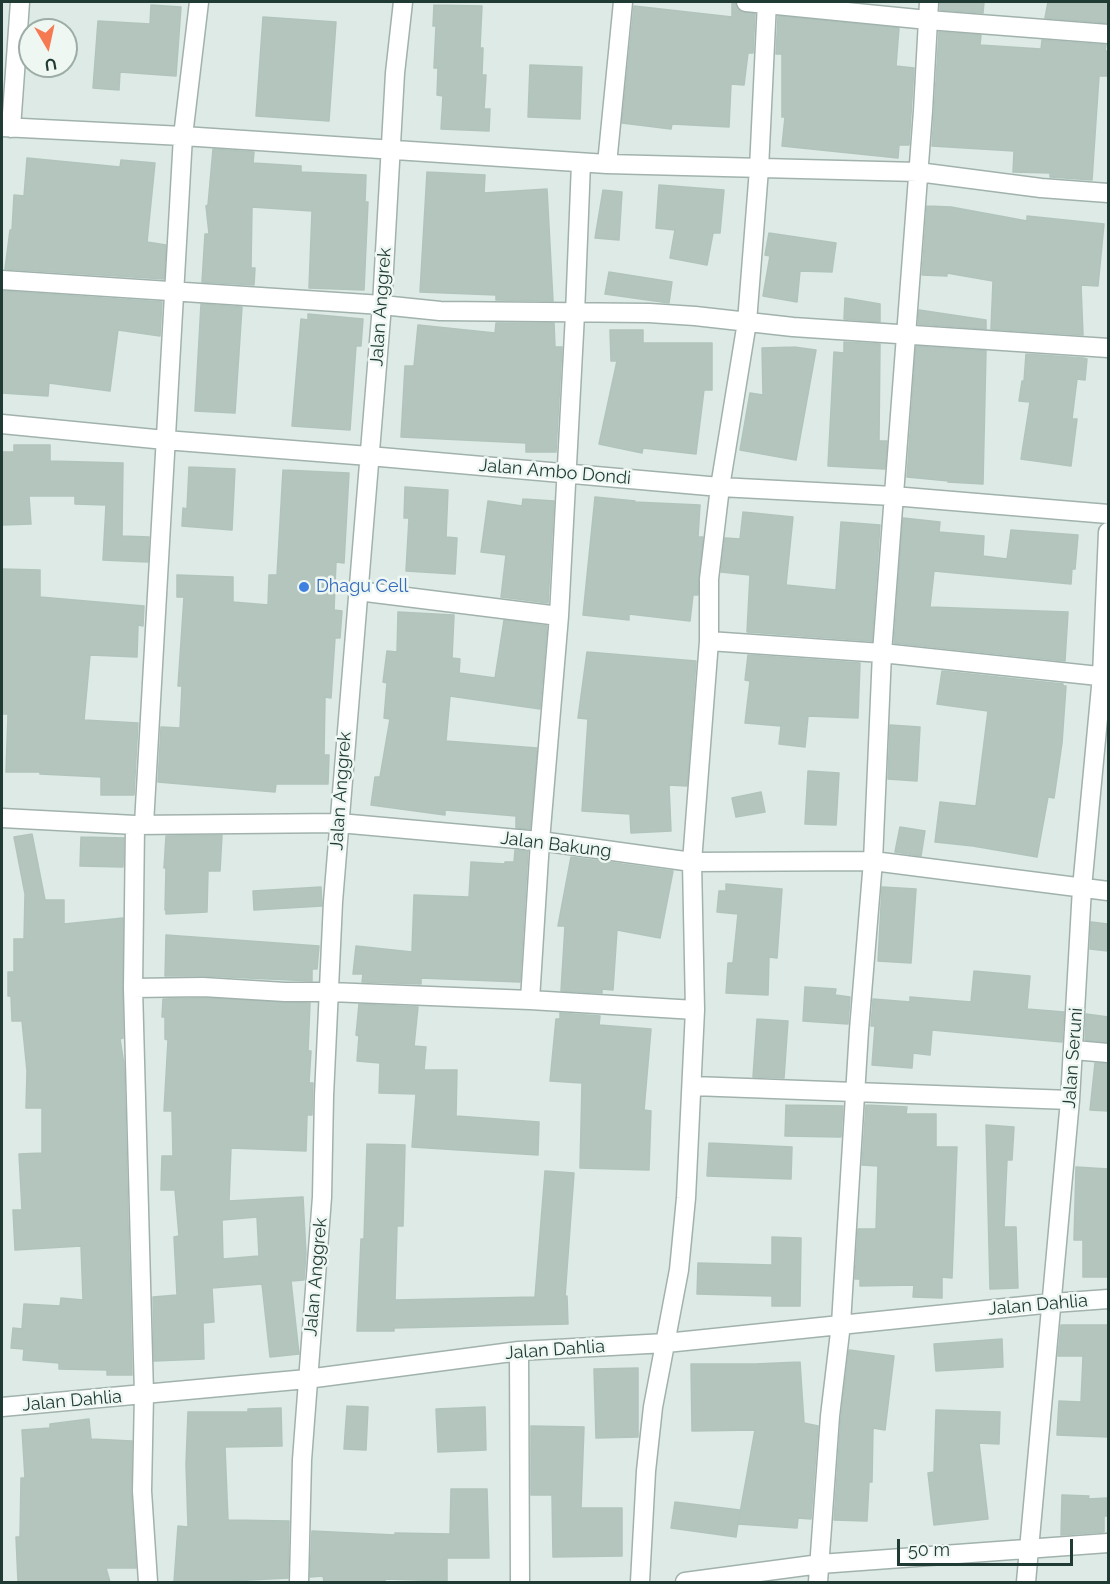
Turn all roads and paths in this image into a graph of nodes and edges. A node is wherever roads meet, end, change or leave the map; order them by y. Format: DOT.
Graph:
graph roads {
  1 [pos="20,2"];
  2 [pos="199,2"];
  3 [pos="403,2"];
  4 [pos="623,2"];
  5 [pos="747,2"];
  6 [pos="767,3"];
  7 [pos="929,10"];
  8 [pos="1108,34"];
  9 [pos="6,127"];
  10 [pos="183,136"];
  11 [pos="390,151"];
  12 [pos="581,163"];
  13 [pos="607,164"];
  14 [pos="759,169"];
  15 [pos="918,172"];
  16 [pos="1108,193"];
  17 [pos="2,280"];
  18 [pos="175,291"];
  19 [pos="382,305"];
  20 [pos="575,314"];
  21 [pos="747,322"];
  22 [pos="907,335"];
  23 [pos="1108,348"];
  24 [pos="2,424"];
  25 [pos="165,440"];
  26 [pos="369,456"];
  27 [pos="567,474"];
  28 [pos="720,487"];
  29 [pos="893,496"];
  30 [pos="1108,514"];
  31 [pos="1108,532"];
  32 [pos="358,591"];
  33 [pos="559,616"];
  34 [pos="709,641"];
  35 [pos="882,653"];
  36 [pos="1105,676"];
  37 [pos="2,818"];
  38 [pos="339,824"];
  39 [pos="139,825"];
  40 [pos="540,841"];
  41 [pos="873,861"];
  42 [pos="692,862"];
  43 [pos="1082,888"];
  44 [pos="1108,891"];
  45 [pos="133,988"];
  46 [pos="330,992"];
  47 [pos="530,1000"];
  48 [pos="695,1010"];
  49 [pos="1074,1050"];
  50 [pos="1108,1053"];
  51 [pos="693,1086"];
  52 [pos="857,1092"];
  53 [pos="1070,1100"];
  54 [pos="1108,1299"];
  55 [pos="1053,1303"];
  56 [pos="841,1324"];
  57 [pos="666,1343"];
  58 [pos="519,1351"];
  59 [pos="307,1379"];
  60 [pos="144,1394"];
  61 [pos="2,1407"];
  62 [pos="1108,1543"];
  63 [pos="1028,1549"];
  64 [pos="820,1564"];
  65 [pos="148,1582"];
  66 [pos="299,1582"];
  67 [pos="520,1582"];
  68 [pos="640,1582"];
  69 [pos="685,1582"];
  70 [pos="818,1582"];
  71 [pos="1026,1582"];
  1 -- 9 [label="street"];
  2 -- 10 [label="street"];
  3 -- 11 [label="street, Jalan Anggrek"];
  4 -- 13 [label="street"];
  5 -- 6 [label="street"];
  6 -- 7 [label="street"];
  6 -- 14 [label="street"];
  7 -- 8 [label="street"];
  7 -- 15 [label="street"];
  9 -- 10 [label="street"];
  10 -- 11 [label="street"];
  10 -- 18 [label="street"];
  11 -- 12 [label="street"];
  11 -- 19 [label="street, Jalan Anggrek"];
  12 -- 13 [label="street"];
  12 -- 20 [label="street"];
  13 -- 14 [label="street"];
  14 -- 15 [label="street"];
  14 -- 21 [label="street"];
  15 -- 16 [label="street"];
  15 -- 22 [label="street"];
  17 -- 18 [label="street"];
  18 -- 19 [label="street"];
  18 -- 25 [label="street"];
  19 -- 20 [label="street"];
  19 -- 26 [label="street, Jalan Anggrek"];
  20 -- 21 [label="street"];
  20 -- 27 [label="street"];
  21 -- 22 [label="street"];
  21 -- 28 [label="street"];
  22 -- 23 [label="street"];
  22 -- 29 [label="street"];
  24 -- 25 [label="street, Jalan Ambo Dondi"];
  25 -- 26 [label="street, Jalan Ambo Dondi"];
  25 -- 39 [label="street"];
  26 -- 27 [label="street, Jalan Ambo Dondi"];
  26 -- 32 [label="street, Jalan Anggrek"];
  27 -- 28 [label="street, Jalan Ambo Dondi"];
  27 -- 33 [label="street"];
  28 -- 29 [label="street, Jalan Ambo Dondi"];
  28 -- 34 [label="street"];
  29 -- 30 [label="street, Jalan Ambo Dondi"];
  29 -- 35 [label="street"];
  31 -- 36 [label="street, Jalan Seruni"];
  32 -- 33 [label="street"];
  32 -- 38 [label="street, Jalan Anggrek"];
  33 -- 40 [label="street"];
  34 -- 35 [label="street"];
  34 -- 42 [label="street"];
  35 -- 36 [label="street"];
  35 -- 41 [label="street"];
  36 -- 43 [label="street, Jalan Seruni"];
  37 -- 39 [label="street, Jalan Bakung"];
  38 -- 39 [label="street, Jalan Bakung"];
  38 -- 40 [label="street, Jalan Bakung"];
  38 -- 46 [label="street, Jalan Anggrek"];
  39 -- 45 [label="street"];
  40 -- 42 [label="street, Jalan Bakung"];
  40 -- 47 [label="street"];
  41 -- 42 [label="street, Jalan Bakung"];
  41 -- 43 [label="street, Jalan Bakung"];
  41 -- 52 [label="street"];
  42 -- 48 [label="street"];
  43 -- 44 [label="street, Jalan Bakung"];
  43 -- 49 [label="street, Jalan Seruni"];
  45 -- 46 [label="street"];
  45 -- 60 [label="street"];
  46 -- 47 [label="street"];
  46 -- 59 [label="street, Jalan Anggrek"];
  47 -- 48 [label="street"];
  48 -- 51 [label="street"];
  49 -- 50 [label="street"];
  49 -- 53 [label="street, Jalan Seruni"];
  51 -- 52 [label="street"];
  51 -- 57 [label="street"];
  52 -- 53 [label="street"];
  52 -- 56 [label="street"];
  53 -- 55 [label="street, Jalan Seruni"];
  54 -- 55 [label="street, Jalan Dahlia"];
  55 -- 56 [label="street, Jalan Dahlia"];
  55 -- 63 [label="street, Jalan Seruni"];
  56 -- 57 [label="street, Jalan Dahlia"];
  56 -- 64 [label="street"];
  57 -- 58 [label="street, Jalan Dahlia"];
  57 -- 68 [label="street"];
  58 -- 59 [label="street, Jalan Dahlia"];
  58 -- 67 [label="street"];
  59 -- 60 [label="street, Jalan Dahlia"];
  59 -- 66 [label="street, Jalan Anggrek"];
  60 -- 61 [label="street, Jalan Dahlia"];
  60 -- 65 [label="street"];
  62 -- 63 [label="street"];
  63 -- 64 [label="street"];
  63 -- 71 [label="street, Jalan Seruni"];
  64 -- 69 [label="street"];
  64 -- 70 [label="street"];
}
